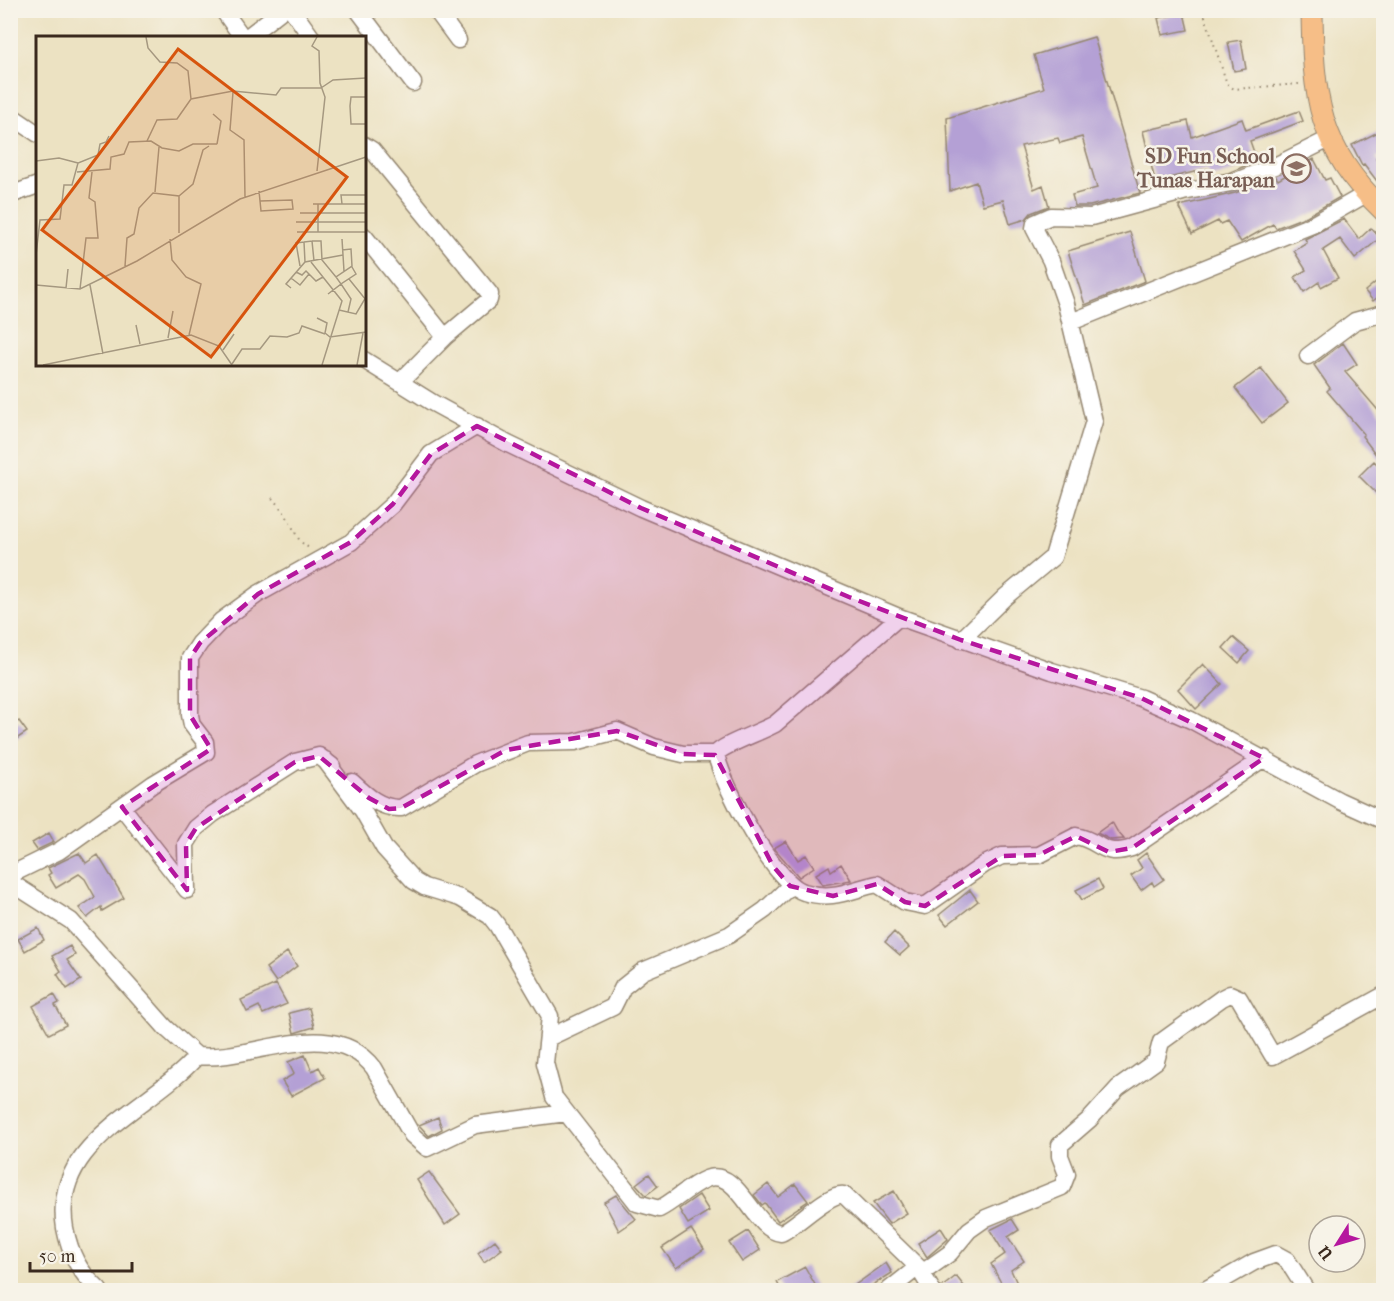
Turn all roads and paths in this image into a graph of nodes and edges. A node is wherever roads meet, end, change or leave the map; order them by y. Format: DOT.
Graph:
graph roads {
  1 [pos="223,10"];
  2 [pos="282,10"];
  3 [pos="292,10"];
  4 [pos="358,10"];
  5 [pos="436,10"];
  6 [pos="1203,10"];
  7 [pos="1311,10"];
  8 [pos="243,36"];
  9 [pos="248,36"];
  10 [pos="311,36"];
  11 [pos="458,40"];
  12 [pos="413,83"];
  13 [pos="1314,83"];
  14 [pos="10,115"];
  15 [pos="36,133"];
  16 [pos="1329,139"];
  17 [pos="366,146"];
  18 [pos="36,186"];
  19 [pos="1366,194"];
  20 [pos="10,195"];
  21 [pos="1383,211"];
  22 [pos="366,238"];
  23 [pos="1383,313"];
  24 [pos="1071,322"];
  25 [pos="445,337"];
  26 [pos="1308,356"];
  27 [pos="366,361"];
  28 [pos="400,382"];
  29 [pos="477,426"];
  30 [pos="272,498"];
  31 [pos="330,554"];
  32 [pos="899,617"];
  33 [pos="961,640"];
  34 [pos="716,754"];
  35 [pos="1264,758"];
  36 [pos="325,760"];
  37 [pos="122,807"];
  38 [pos="1383,821"];
  39 [pos="10,875"];
  40 [pos="10,882"];
  41 [pos="790,886"];
  42 [pos="1383,995"];
  43 [pos="548,1038"];
  44 [pos="197,1056"];
  45 [pos="566,1113"];
  46 [pos="920,1270"];
  47 [pos="99,1290"];
  48 [pos="889,1290"];
  49 [pos="932,1290"];
  50 [pos="1205,1290"];
  51 [pos="1306,1290"];
  1 -- 8 [label="street"];
  2 -- 9 [label="street"];
  3 -- 10 [label="street"];
  4 -- 12 [label="street"];
  5 -- 11 [label="street"];
  6 -- 13 [label="path"];
  7 -- 13 [label="main road"];
  13 -- 16 [label="main road"];
  14 -- 15 [label="street"];
  16 -- 19 [label="main road"];
  16 -- 24 [label="street"];
  17 -- 25 [label="street"];
  18 -- 20 [label="street"];
  19 -- 21 [label="main road"];
  19 -- 24 [label="street"];
  22 -- 25 [label="street"];
  23 -- 26 [label="street"];
  24 -- 33 [label="street"];
  25 -- 28 [label="street"];
  27 -- 28 [label="street"];
  28 -- 29 [label="street"];
  29 -- 31 [label="street"];
  29 -- 32 [label="street"];
  30 -- 31 [label="path"];
  31 -- 37 [label="street"];
  32 -- 33 [label="street"];
  32 -- 34 [label="street"];
  33 -- 35 [label="street"];
  34 -- 36 [label="street"];
  34 -- 41 [label="street"];
  35 -- 38 [label="street"];
  35 -- 41 [label="street"];
  36 -- 37 [label="street"];
  36 -- 43 [label="street"];
  37 -- 39 [label="street"];
  40 -- 44 [label="street"];
  41 -- 43 [label="street"];
  42 -- 46 [label="street"];
  43 -- 45 [label="street"];
  44 -- 45 [label="street"];
  44 -- 47 [label="street"];
  45 -- 46 [label="street"];
  46 -- 48 [label="street"];
  46 -- 49 [label="street"];
  50 -- 51 [label="street"];
}
